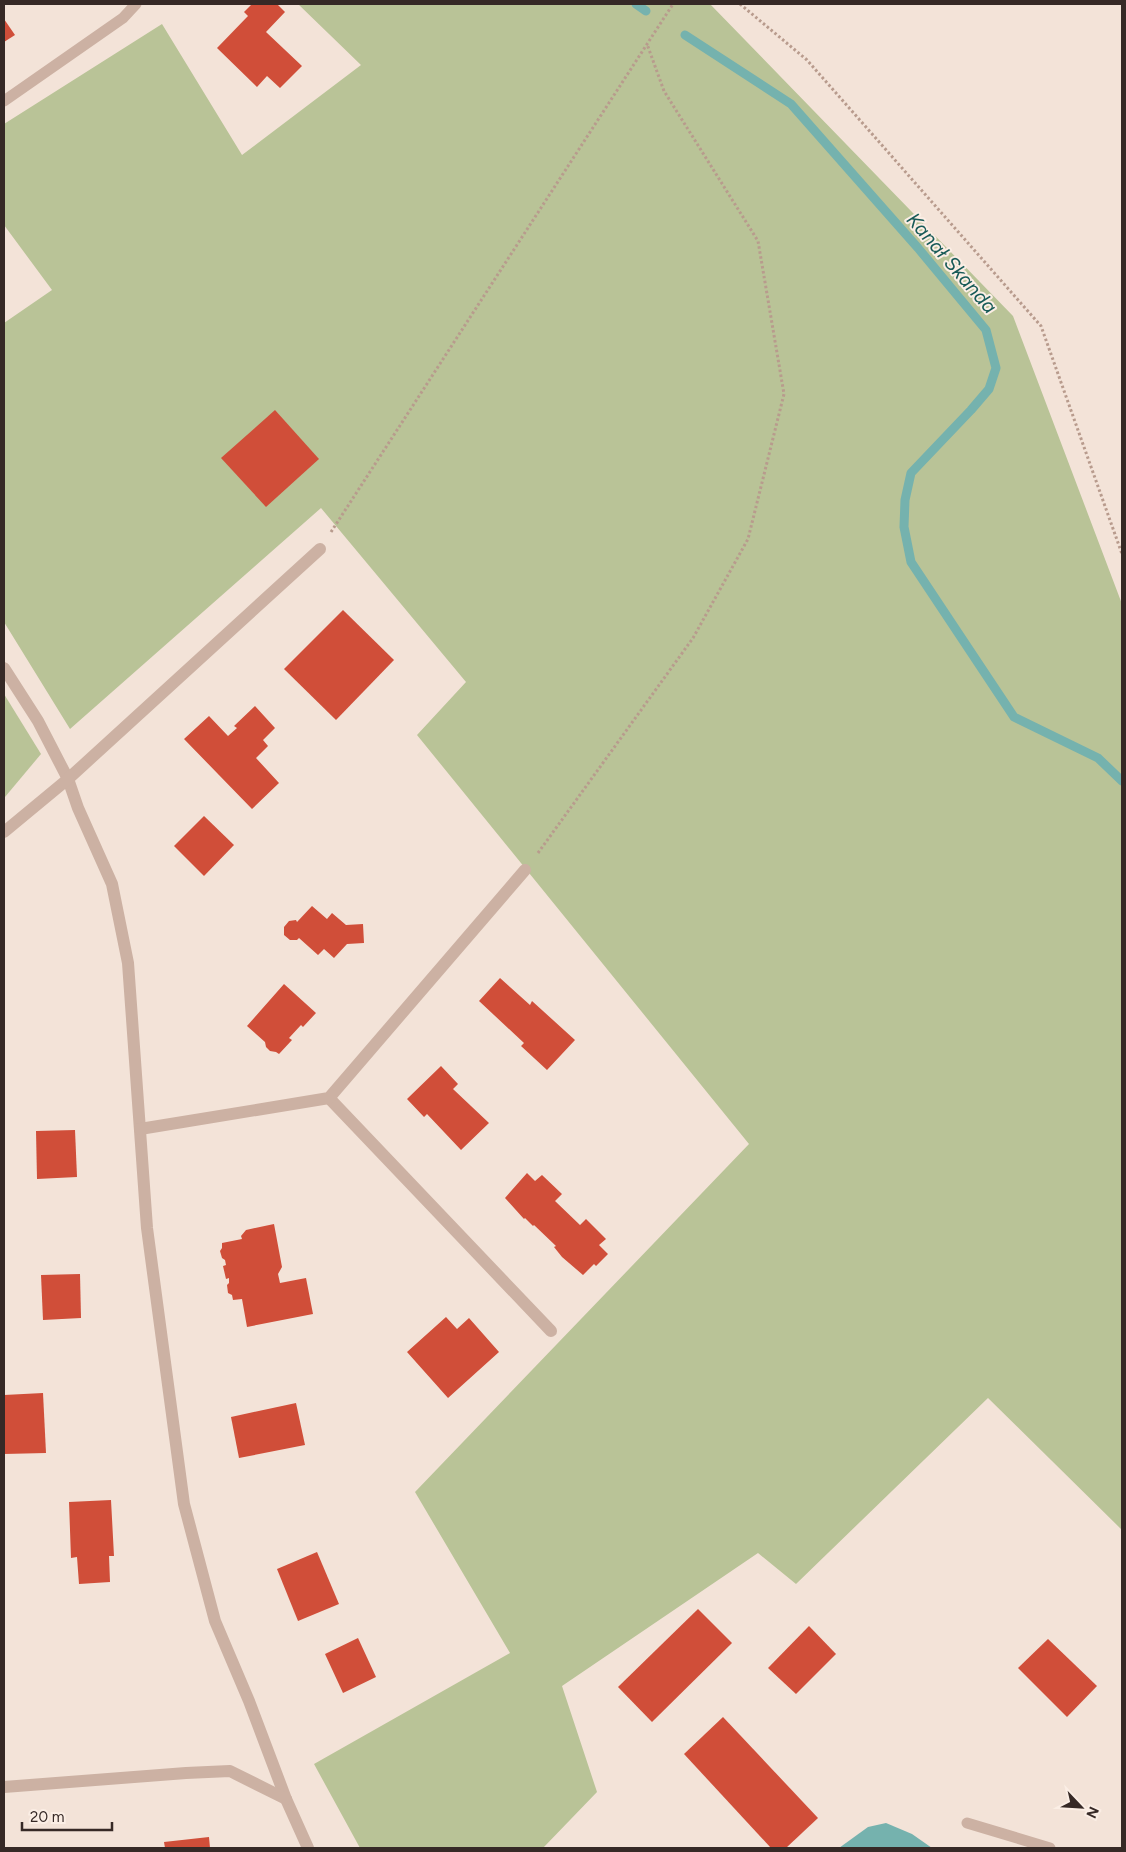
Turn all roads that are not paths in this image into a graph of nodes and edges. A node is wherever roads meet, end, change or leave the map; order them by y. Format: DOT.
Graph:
graph roads {
  1 [pos="136,4"];
  2 [pos="4,100"];
  3 [pos="320,549"];
  4 [pos="4,668"];
  5 [pos="68,779"];
  6 [pos="4,832"];
  7 [pos="525,870"];
  8 [pos="329,1098"];
  9 [pos="140,1128"];
  10 [pos="551,1331"];
  11 [pos="4,1787"];
  12 [pos="286,1799"];
  13 [pos="967,1823"];
  14 [pos="308,1848"];
  15 [pos="1050,1848"];
  1 -- 2 [label="lane"];
  3 -- 5 [label="street"];
  4 -- 5 [label="street"];
  5 -- 6 [label="street"];
  5 -- 9 [label="street"];
  7 -- 8 [label="street"];
  8 -- 9 [label="street"];
  8 -- 10 [label="street"];
  9 -- 12 [label="street"];
  11 -- 12 [label="street"];
  12 -- 14 [label="street"];
  13 -- 15 [label="lane"];
}
